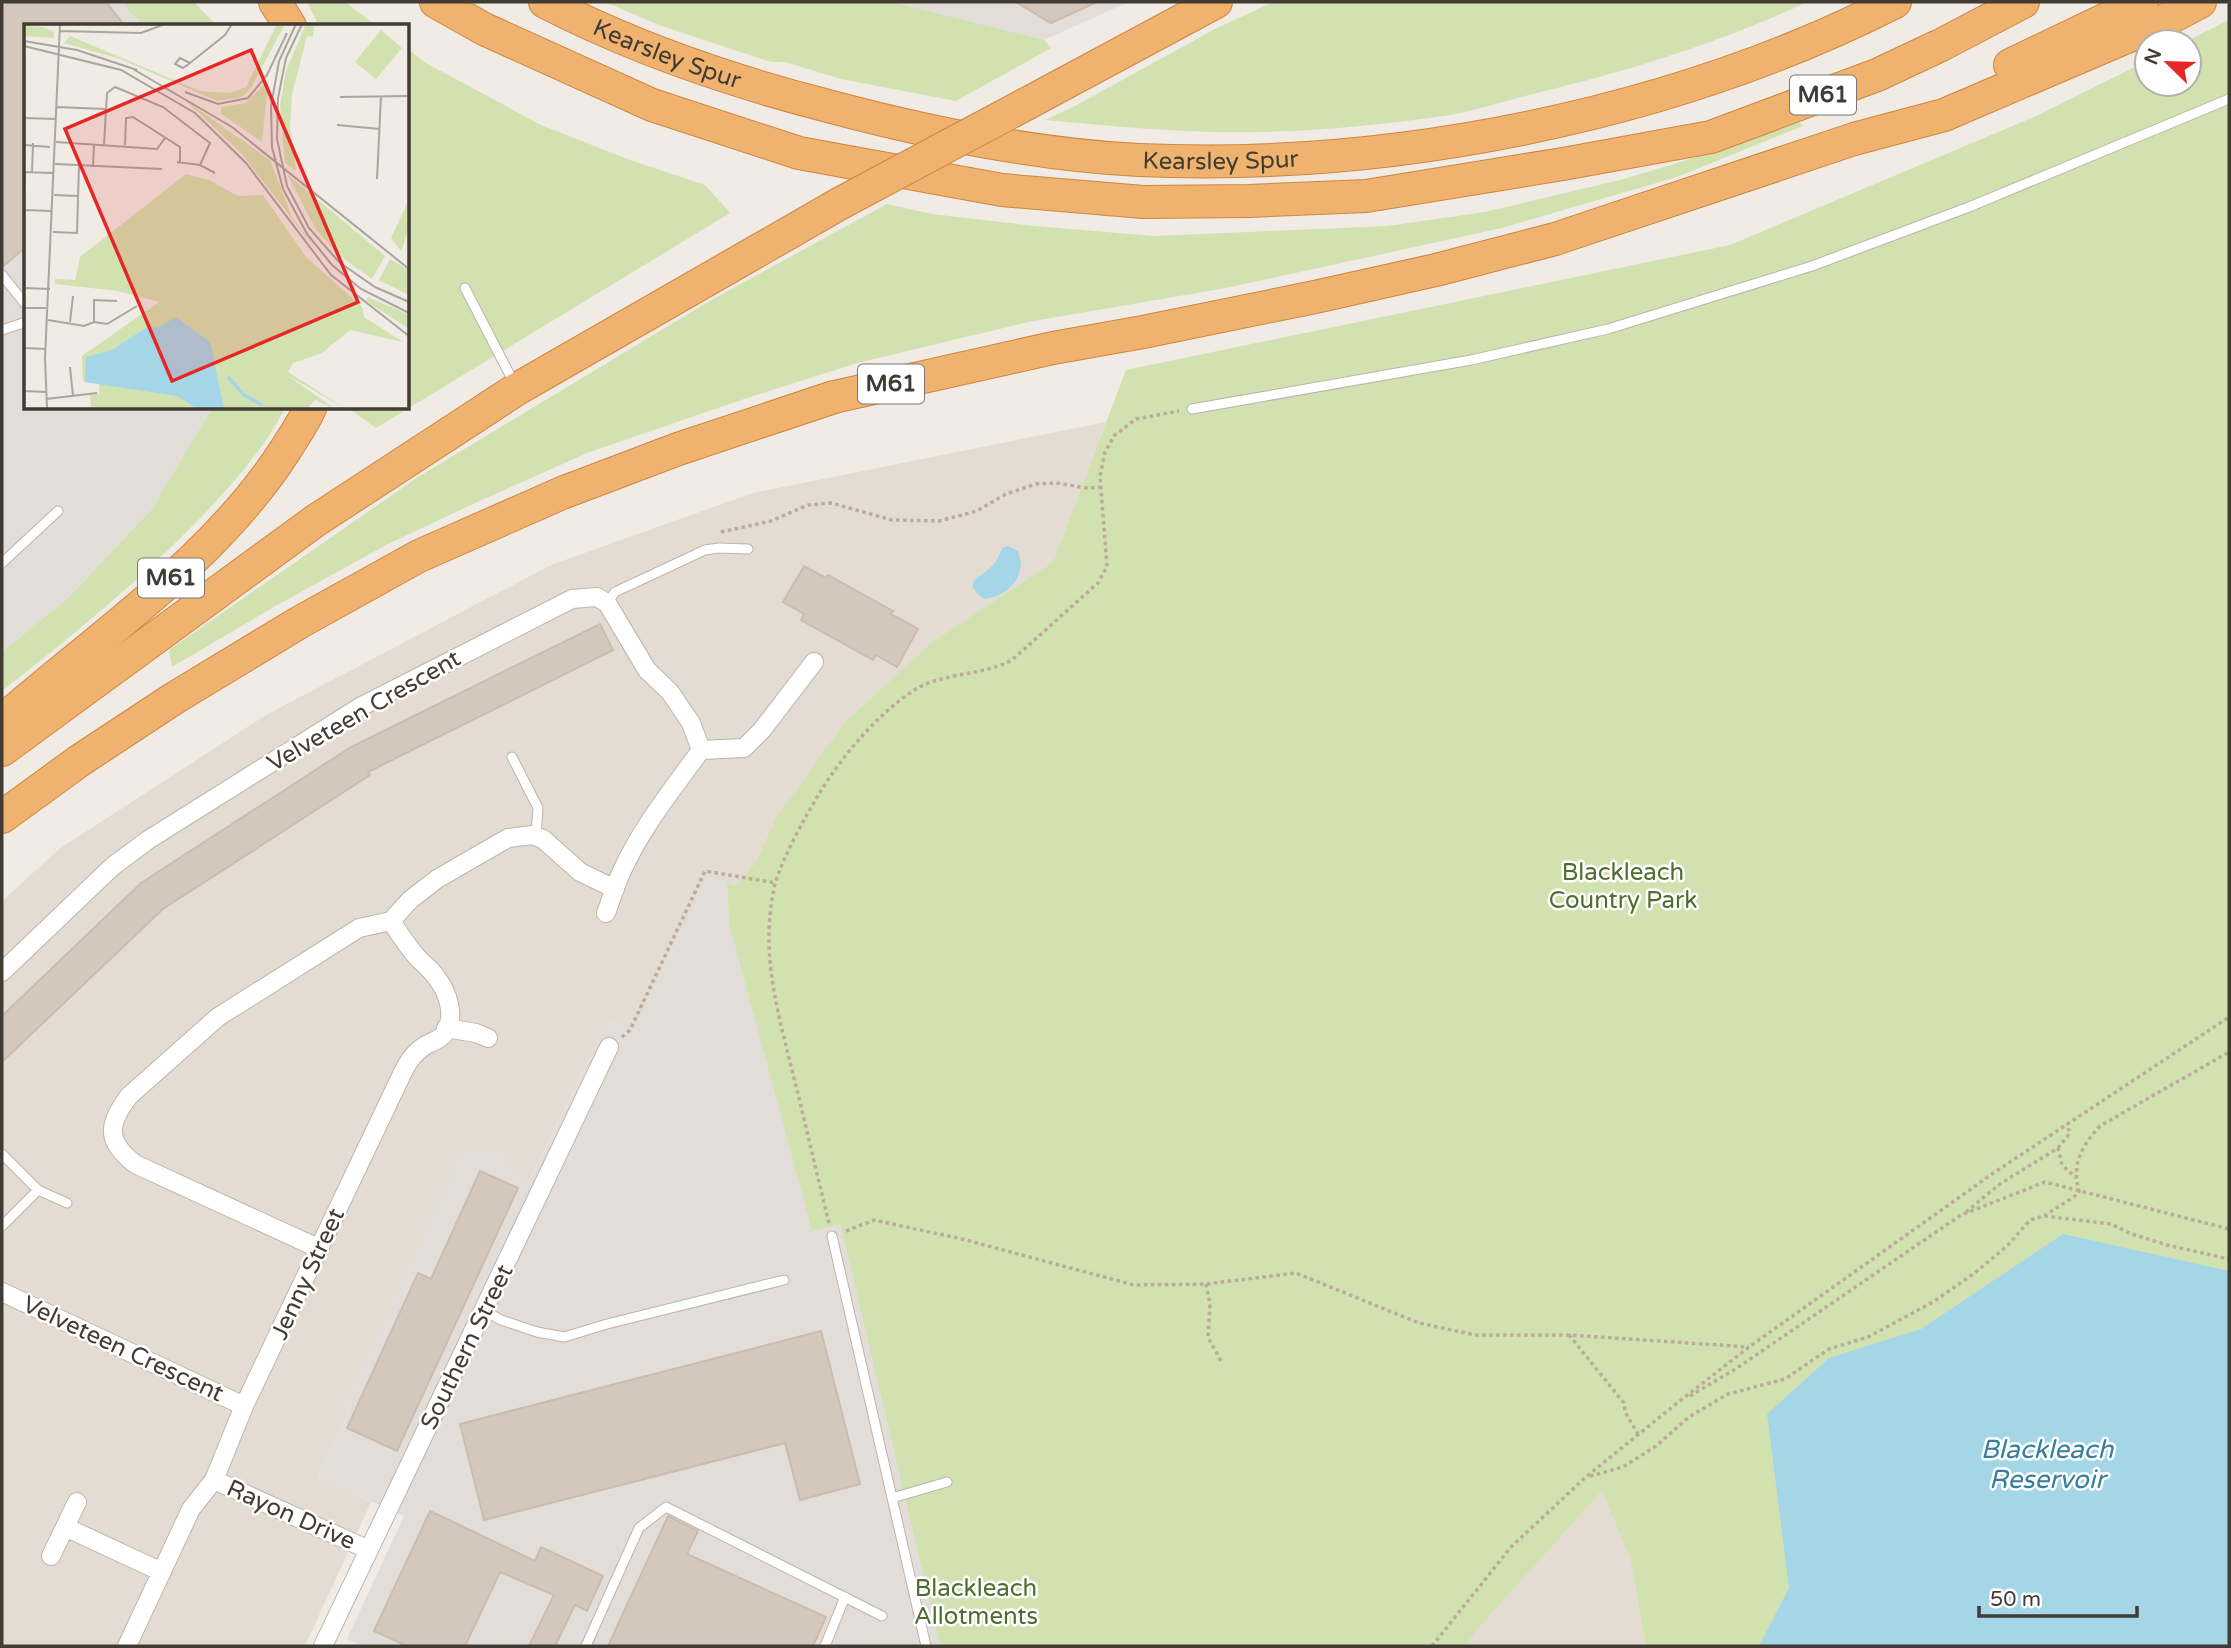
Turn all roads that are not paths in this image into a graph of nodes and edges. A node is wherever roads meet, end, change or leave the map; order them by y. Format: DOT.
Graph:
graph roads {
  1 [pos="275,2"];
  2 [pos="436,2"];
  3 [pos="545,2"];
  4 [pos="1216,2"];
  5 [pos="1895,2"];
  6 [pos="1983,2"];
  7 [pos="2024,2"];
  8 [pos="2142,2"];
  9 [pos="2200,2"];
  10 [pos="289,24"];
  11 [pos="2229,99"];
  12 [pos="1854,139"];
  13 [pos="1609,154"];
  14 [pos="2,275"];
  15 [pos="465,288"];
  16 [pos="24,302"];
  17 [pos="24,323"];
  18 [pos="2,330"];
  19 [pos="517,388"];
  20 [pos="1192,409"];
  21 [pos="309,410"];
  22 [pos="58,511"];
  23 [pos="748,549"];
  24 [pos="2,563"];
  25 [pos="607,603"];
  26 [pos="814,662"];
  27 [pos="2,720"];
  28 [pos="2,750"];
  29 [pos="701,750"];
  30 [pos="512,757"];
  31 [pos="2,817"];
  32 [pos="536,836"];
  33 [pos="615,889"];
  34 [pos="606,913"];
  35 [pos="391,921"];
  36 [pos="2,972"];
  37 [pos="446,1028"];
  38 [pos="488,1038"];
  39 [pos="610,1047"];
  40 [pos="2,1154"];
  41 [pos="38,1190"];
  42 [pos="67,1203"];
  43 [pos="2,1226"];
  44 [pos="832,1236"];
  45 [pos="320,1249"];
  46 [pos="784,1280"];
  47 [pos="2,1292"];
  48 [pos="485,1311"];
  49 [pos="244,1406"];
  50 [pos="214,1480"];
  51 [pos="947,1482"];
  52 [pos="892,1498"];
  53 [pos="77,1502"];
  54 [pos="65,1527"];
  55 [pos="369,1550"];
  56 [pos="51,1556"];
  57 [pos="162,1572"];
  58 [pos="845,1597"];
  59 [pos="882,1616"];
  60 [pos="127,1646"];
  61 [pos="323,1646"];
  62 [pos="586,1646"];
  63 [pos="825,1646"];
  64 [pos="926,1646"];
  1 -- 10 [label="highway"];
  2 -- 13 [label="highway, Kearsley Spur / M61"];
  3 -- 5 [label="highway, Kearsley Spur / M61"];
  4 -- 19 [label="highway, M61, bridge"];
  6 -- 13 [label="highway, M61"];
  7 -- 13 [label="highway, M61"];
  8 -- 12 [label="highway, M61"];
  9 -- 12 [label="highway, M61"];
  11 -- 20 [label="lane"];
  12 -- 31 [label="highway, M61"];
  14 -- 16 [label="lane"];
  15 -- 19 [label="lane"];
  17 -- 18 [label="lane"];
  19 -- 28 [label="highway, M61"];
  21 -- 27 [label="highway, M61"];
  22 -- 24 [label="lane"];
  23 -- 25 [label="lane"];
  25 -- 29 [label="street"];
  25 -- 36 [label="street, Velveteen Crescent"];
  26 -- 29 [label="street"];
  29 -- 33 [label="street"];
  30 -- 32 [label="lane"];
  32 -- 33 [label="street"];
  32 -- 35 [label="street"];
  33 -- 34 [label="street"];
  35 -- 37 [label="street"];
  35 -- 45 [label="street"];
  37 -- 38 [label="street"];
  37 -- 45 [label="street, Jenny Street"];
  39 -- 48 [label="street, Southern Street"];
  40 -- 41 [label="lane"];
  41 -- 42 [label="lane"];
  41 -- 43 [label="lane"];
  44 -- 52 [label="lane"];
  45 -- 49 [label="street, Jenny Street"];
  46 -- 48 [label="lane"];
  47 -- 49 [label="street, Velveteen Crescent"];
  48 -- 55 [label="street, Southern Street"];
  49 -- 50 [label="street, Jenny Street"];
  50 -- 55 [label="street, Rayon Drive"];
  50 -- 57 [label="street, Jenny Street"];
  51 -- 52 [label="lane"];
  52 -- 64 [label="lane"];
  53 -- 54 [label="street"];
  54 -- 56 [label="street"];
  54 -- 57 [label="street"];
  55 -- 61 [label="street, Southern Street"];
  57 -- 60 [label="street, Jenny Street"];
  58 -- 59 [label="lane"];
  58 -- 62 [label="lane"];
  58 -- 63 [label="lane"];
}
